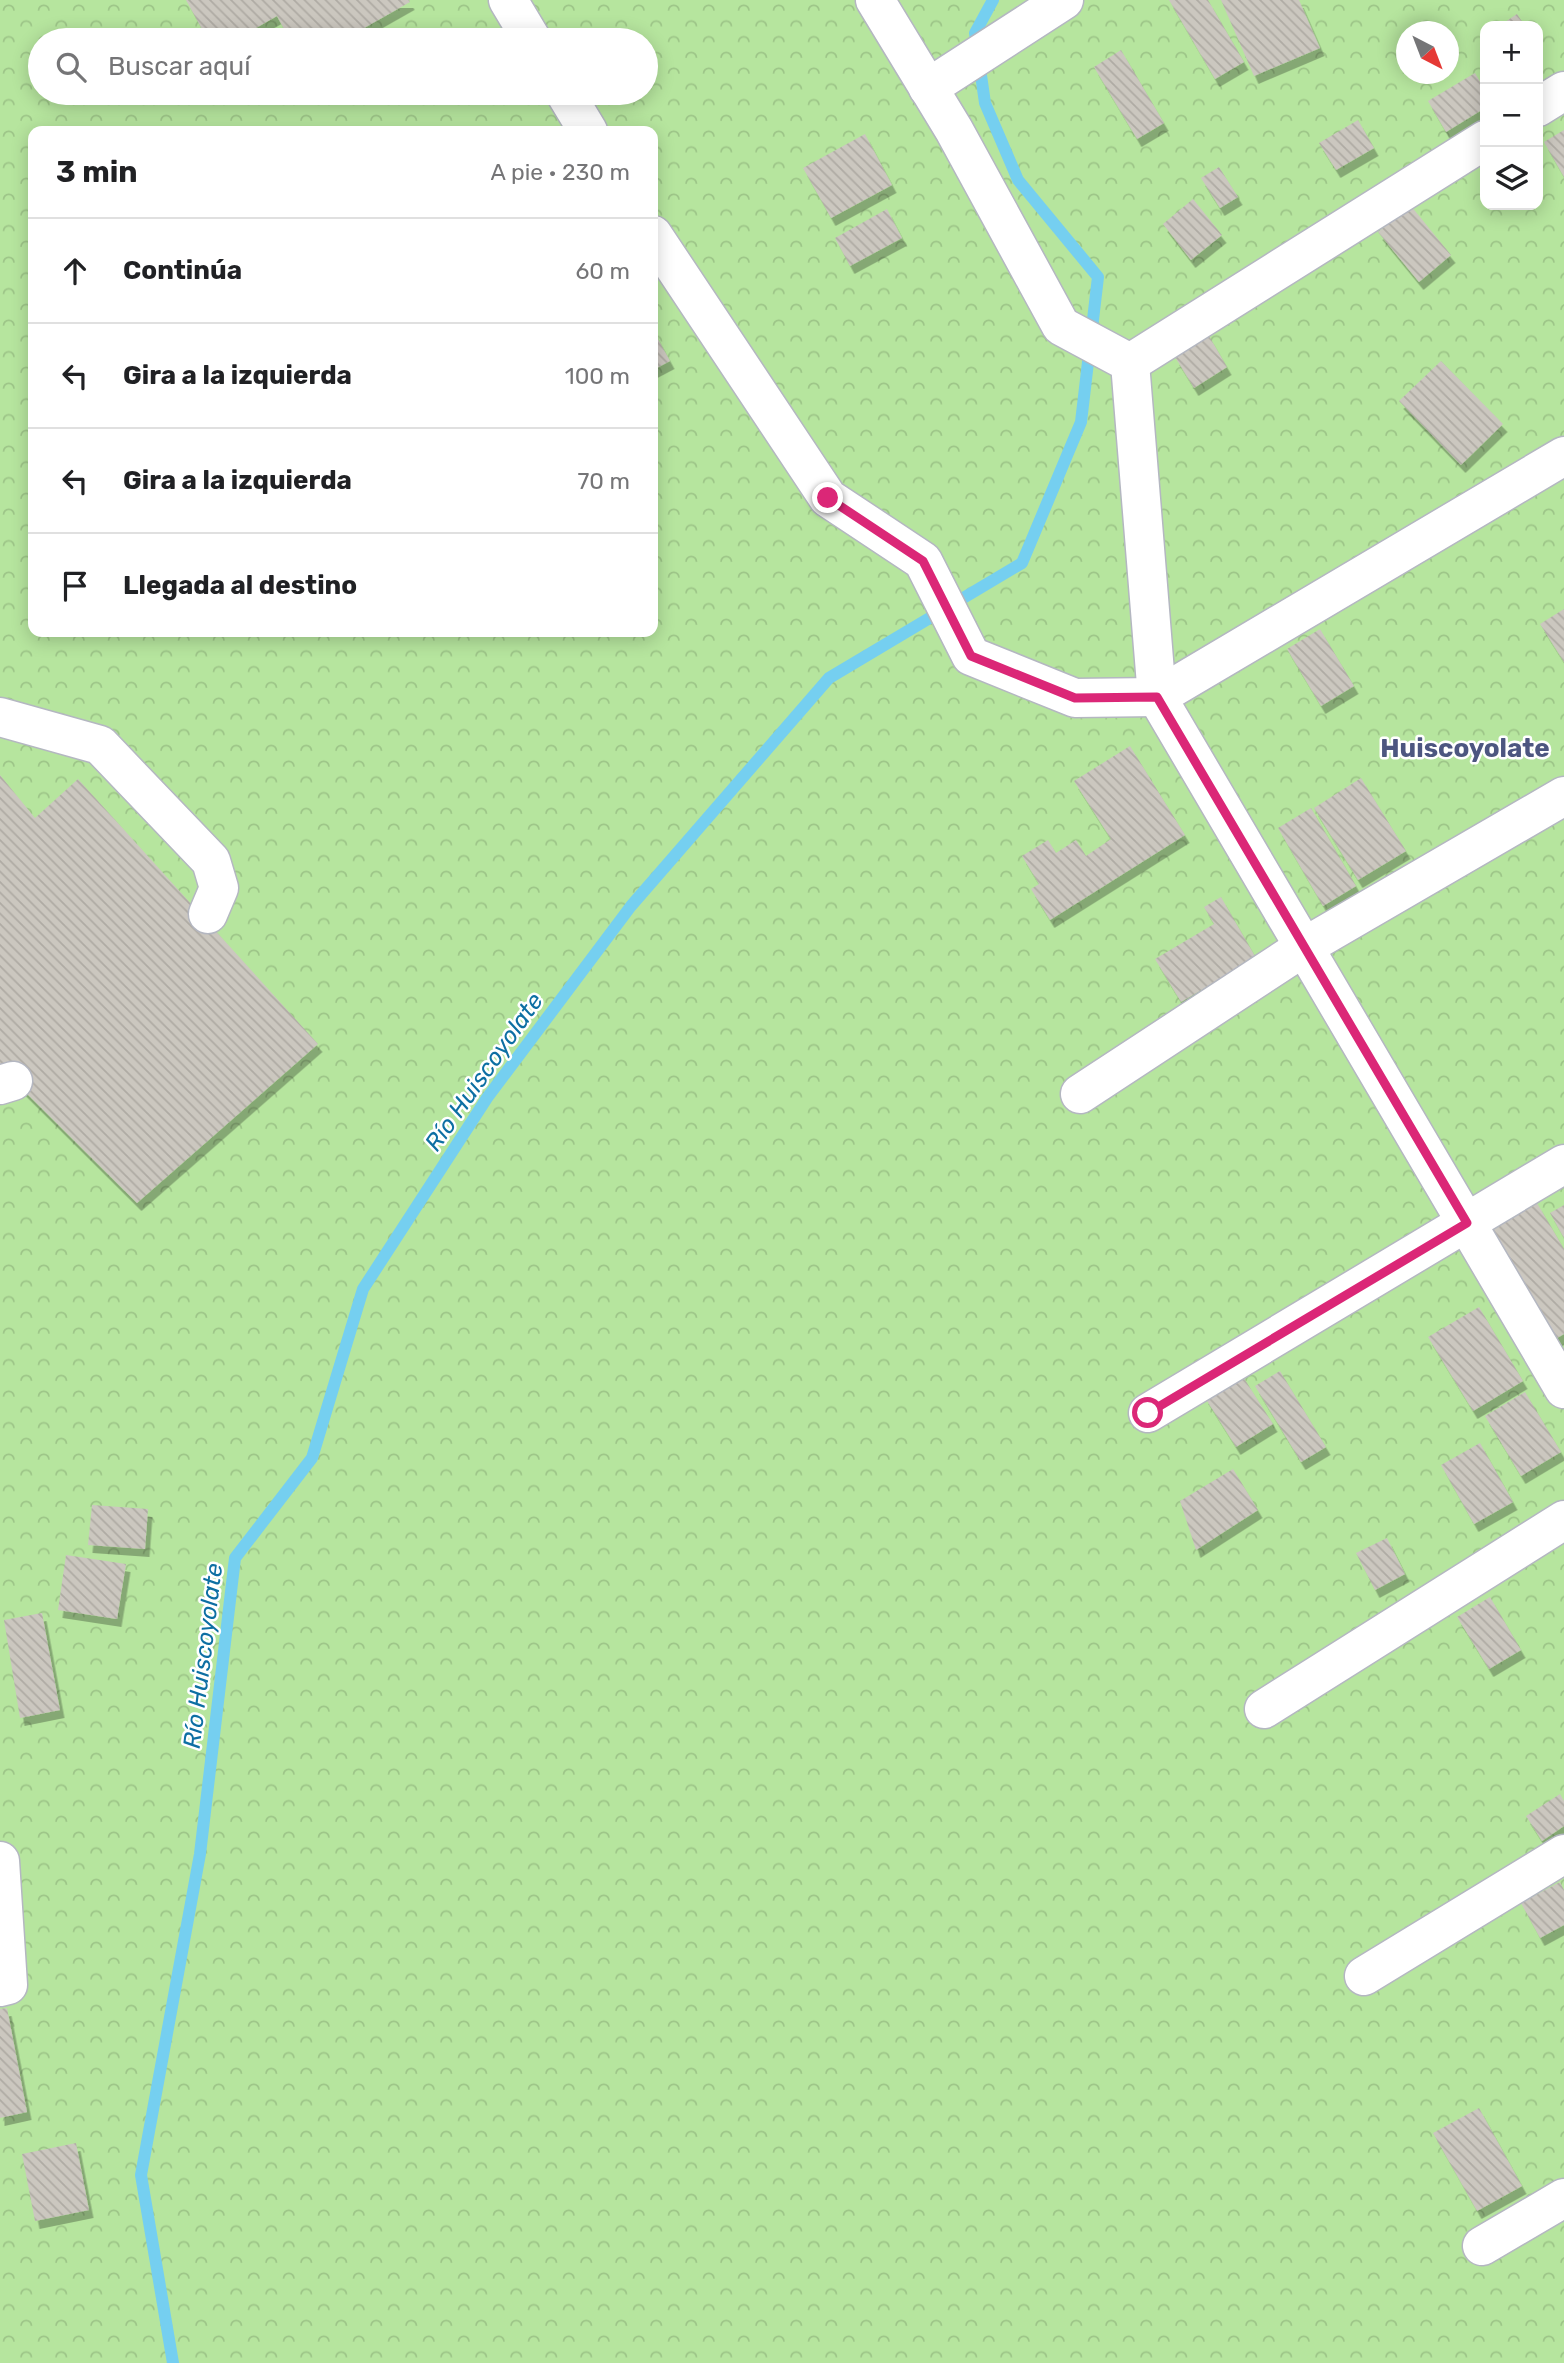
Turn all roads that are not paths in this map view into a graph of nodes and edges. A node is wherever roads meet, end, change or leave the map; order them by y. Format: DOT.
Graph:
graph roads {
  1 [pos="508,0"];
  2 [pos="875,0"];
  3 [pos="1064,0"];
  4 [pos="525,28"];
  5 [pos="942,78"];
  6 [pos="1564,91"];
  7 [pos="1543,104"];
  8 [pos="573,105"];
  9 [pos="586,126"];
  10 [pos="1480,143"];
  11 [pos="658,243"];
  12 [pos="1121,358"];
  13 [pos="1564,456"];
  14 [pos="1157,697"];
  15 [pos="0,717"];
  16 [pos="1564,796"];
  17 [pos="208,914"];
  18 [pos="1304,947"];
  19 [pos="1080,1094"];
  20 [pos="1564,1164"];
  21 [pos="1467,1223"];
  22 [pos="1564,1389"];
  23 [pos="1148,1413"];
  24 [pos="1564,1520"];
  25 [pos="1264,1709"];
  26 [pos="1564,1854"];
  27 [pos="0,1861"];
  28 [pos="1364,1976"];
  29 [pos="4,1986"];
  30 [pos="1564,2198"];
  31 [pos="1482,2246"];
  1 -- 4 [label="street"];
  2 -- 5 [label="street"];
  3 -- 5 [label="street"];
  5 -- 12 [label="street"];
  6 -- 7 [label="street"];
  8 -- 9 [label="street"];
  10 -- 12 [label="street"];
  11 -- 14 [label="street"];
  12 -- 14 [label="street"];
  13 -- 14 [label="street"];
  14 -- 18 [label="street"];
  15 -- 17 [label="street"];
  16 -- 18 [label="street"];
  18 -- 19 [label="street"];
  18 -- 21 [label="street"];
  20 -- 21 [label="street"];
  21 -- 22 [label="street"];
  21 -- 23 [label="street"];
  24 -- 25 [label="street"];
  26 -- 28 [label="street"];
  27 -- 29 [label="street"];
  30 -- 31 [label="street"];
}
